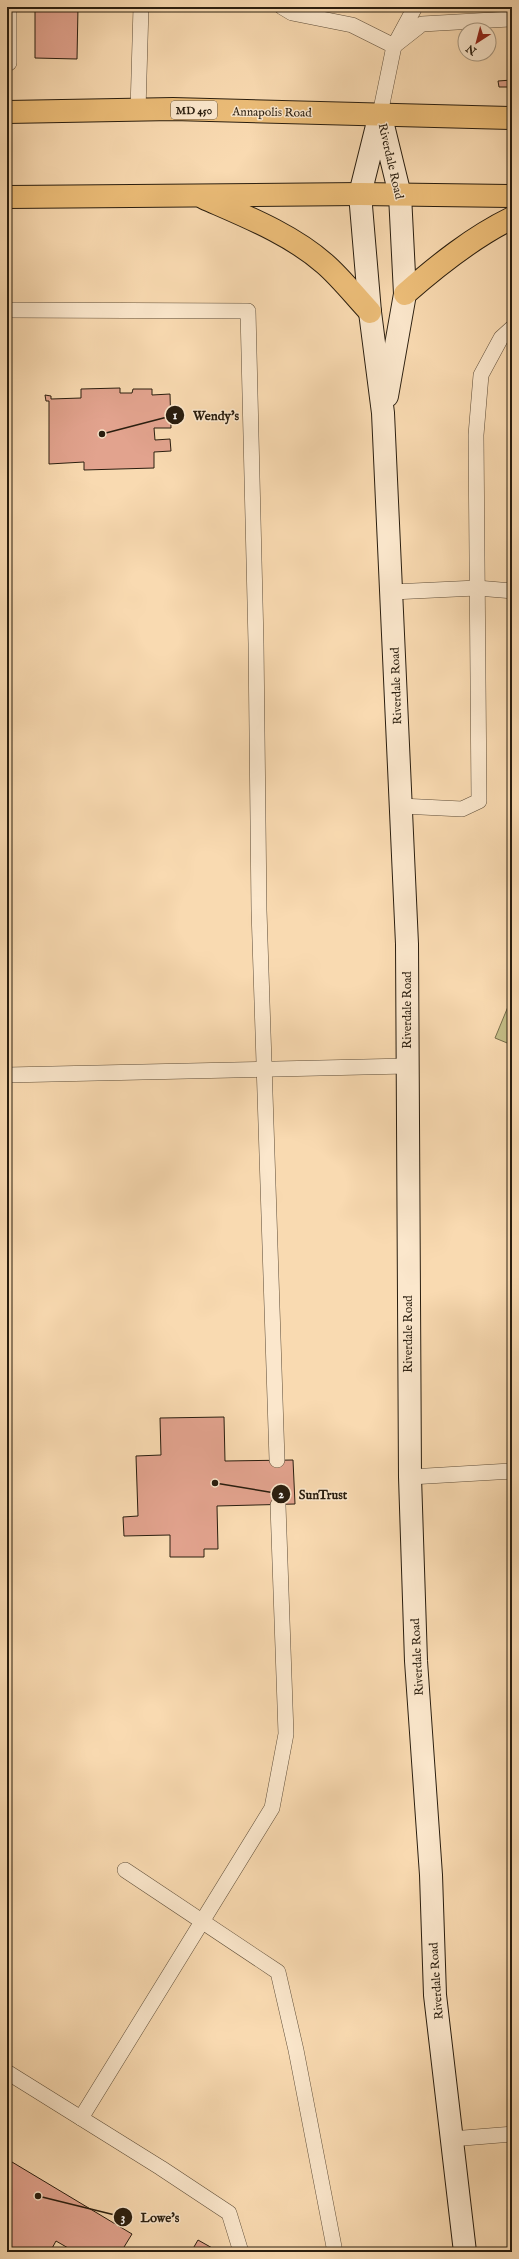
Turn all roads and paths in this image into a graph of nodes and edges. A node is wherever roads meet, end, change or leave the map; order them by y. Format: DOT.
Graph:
graph roads {
  1 [pos="9,7"];
  2 [pos="141,7"];
  3 [pos="282,7"];
  4 [pos="414,7"];
  5 [pos="512,19"];
  6 [pos="394,46"];
  7 [pos="7,63"];
  8 [pos="138,110"];
  9 [pos="7,112"];
  10 [pos="380,114"];
  11 [pos="512,118"];
  12 [pos="360,194"];
  13 [pos="197,195"];
  14 [pos="400,195"];
  15 [pos="512,196"];
  16 [pos="7,197"];
  17 [pos="512,218"];
  18 [pos="405,294"];
  19 [pos="7,310"];
  20 [pos="370,312"];
  21 [pos="512,328"];
  22 [pos="383,413"];
  23 [pos="477,588"];
  24 [pos="512,591"];
  25 [pos="392,592"];
  26 [pos="401,806"];
  27 [pos="407,1066"];
  28 [pos="264,1069"];
  29 [pos="7,1075"];
  30 [pos="277,1460"];
  31 [pos="512,1471"];
  32 [pos="410,1477"];
  33 [pos="278,1505"];
  34 [pos="125,1870"];
  35 [pos="202,1921"];
  36 [pos="7,2072"];
  37 [pos="81,2118"];
  38 [pos="512,2134"];
  39 [pos="451,2139"];
  40 [pos="241,2252"];
  41 [pos="335,2252"];
  42 [pos="465,2252"];
  1 -- 7 [label="lane"];
  2 -- 8 [label="lane"];
  3 -- 6 [label="lane"];
  4 -- 6 [label="lane"];
  5 -- 6 [label="lane"];
  6 -- 10 [label="lane"];
  8 -- 9 [label="main road, Annapolis Road / MD 450"];
  8 -- 10 [label="main road, Annapolis Road / MD 450"];
  10 -- 11 [label="main road, Annapolis Road / MD 450"];
  10 -- 12 [label="main road, Riverdale Road"];
  10 -- 14 [label="main road, Riverdale Road"];
  12 -- 13 [label="main road"];
  12 -- 14 [label="main road"];
  12 -- 20 [label="main road, Riverdale Road"];
  13 -- 16 [label="main road"];
  13 -- 20 [label="main road"];
  14 -- 15 [label="main road"];
  14 -- 18 [label="main road, Riverdale Road"];
  17 -- 18 [label="main road"];
  18 -- 22 [label="main road, Riverdale Road"];
  19 -- 28 [label="lane"];
  20 -- 22 [label="main road, Riverdale Road"];
  21 -- 23 [label="lane"];
  22 -- 25 [label="main road, Riverdale Road"];
  23 -- 24 [label="lane"];
  23 -- 25 [label="lane"];
  23 -- 26 [label="lane"];
  25 -- 26 [label="main road, Riverdale Road"];
  26 -- 27 [label="main road, Riverdale Road"];
  27 -- 28 [label="lane"];
  27 -- 32 [label="main road, Riverdale Road"];
  28 -- 29 [label="lane"];
  28 -- 30 [label="lane"];
  31 -- 32 [label="lane"];
  32 -- 39 [label="main road, Riverdale Road"];
  33 -- 35 [label="lane"];
  34 -- 35 [label="lane"];
  35 -- 37 [label="lane"];
  35 -- 41 [label="lane"];
  36 -- 37 [label="lane"];
  37 -- 40 [label="lane"];
  38 -- 39 [label="lane"];
  39 -- 42 [label="main road, Riverdale Road"];
}
